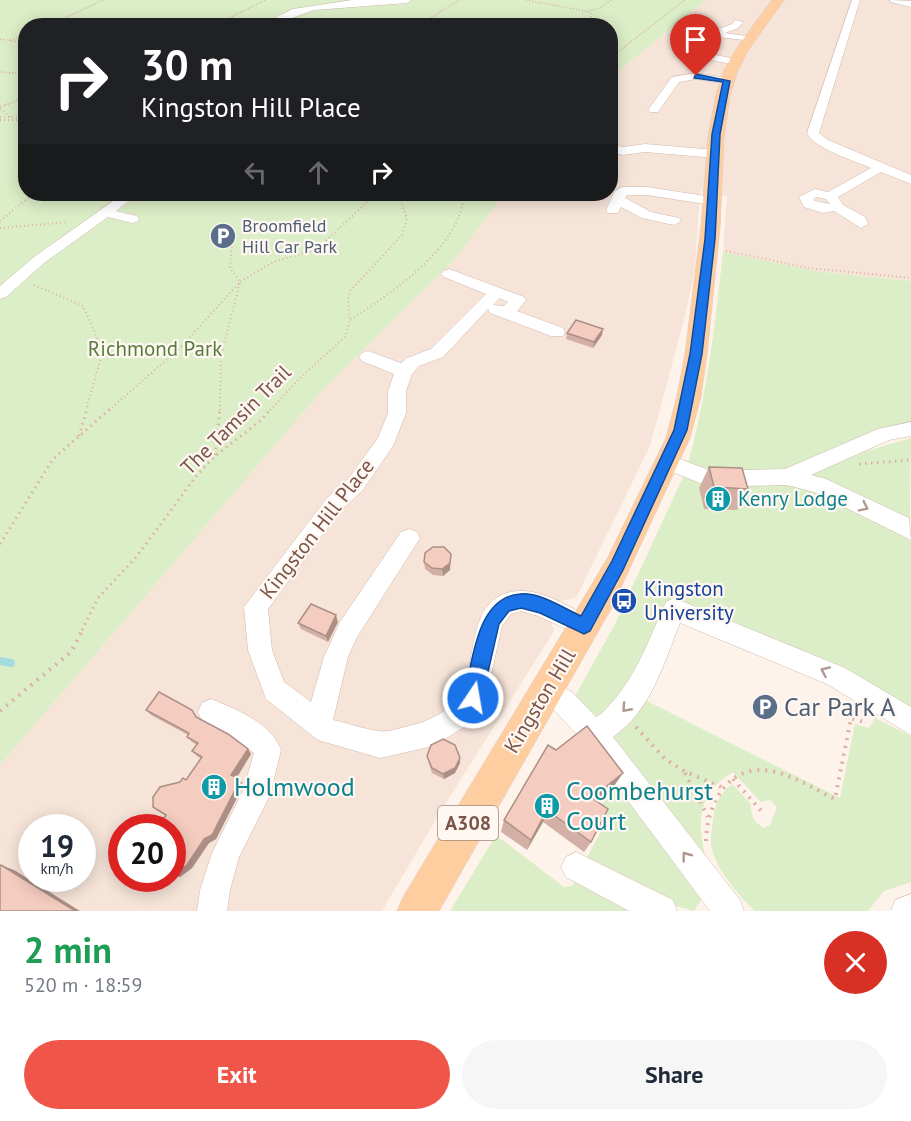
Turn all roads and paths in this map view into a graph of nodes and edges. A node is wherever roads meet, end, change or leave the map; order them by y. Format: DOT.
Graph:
graph roads {
  1 [pos="103,0"];
  2 [pos="255,0"];
  3 [pos="265,0"];
  4 [pos="407,0"];
  5 [pos="459,0"];
  6 [pos="526,0"];
  7 [pos="610,0"];
  8 [pos="685,0"];
  9 [pos="778,0"];
  10 [pos="856,0"];
  11 [pos="894,0"];
  12 [pos="911,4"];
  13 [pos="251,6"];
  14 [pos="590,12"];
  15 [pos="65,18"];
  16 [pos="228,18"];
  17 [pos="276,18"];
  18 [pos="431,18"];
  19 [pos="592,18"];
  20 [pos="738,22"];
  21 [pos="18,37"];
  22 [pos="0,39"];
  23 [pos="750,39"];
  24 [pos="9,40"];
  25 [pos="18,42"];
  26 [pos="618,52"];
  27 [pos="700,55"];
  28 [pos="736,62"];
  29 [pos="0,72"];
  30 [pos="18,73"];
  31 [pos="727,81"];
  32 [pos="18,100"];
  33 [pos="0,108"];
  34 [pos="654,110"];
  35 [pos="11,117"];
  36 [pos="18,118"];
  37 [pos="0,119"];
  38 [pos="18,119"];
  39 [pos="618,150"];
  40 [pos="716,154"];
  41 [pos="881,167"];
  42 [pos="911,180"];
  43 [pos="618,200"];
  44 [pos="24,201"];
  45 [pos="121,201"];
  46 [pos="368,201"];
  47 [pos="401,201"];
  48 [pos="463,201"];
  49 [pos="618,201"];
  50 [pos="712,204"];
  51 [pos="102,214"];
  52 [pos="132,219"];
  53 [pos="0,220"];
  54 [pos="674,221"];
  55 [pos="861,224"];
  56 [pos="0,228"];
  57 [pos="232,242"];
  58 [pos="720,250"];
  59 [pos="449,274"];
  60 [pos="19,278"];
  61 [pos="911,278"];
  62 [pos="240,282"];
  63 [pos="0,294"];
  64 [pos="490,298"];
  65 [pos="350,320"];
  66 [pos="557,332"];
  67 [pos="368,357"];
  68 [pos="404,371"];
  69 [pos="911,429"];
  70 [pos="78,438"];
  71 [pos="214,457"];
  72 [pos="911,460"];
  73 [pos="667,462"];
  74 [pos="851,466"];
  75 [pos="787,477"];
  76 [pos="911,531"];
  77 [pos="409,538"];
  78 [pos="0,544"];
  79 [pos="584,626"];
  80 [pos="548,690"];
  81 [pos="0,711"];
  82 [pos="211,712"];
  83 [pos="621,714"];
  84 [pos="911,722"];
  85 [pos="867,723"];
  86 [pos="318,724"];
  87 [pos="594,734"];
  88 [pos="684,771"];
  89 [pos="733,779"];
  90 [pos="721,787"];
  91 [pos="764,813"];
  92 [pos="708,817"];
  93 [pos="706,847"];
  94 [pos="576,867"];
  95 [pos="721,908"];
  96 [pos="911,909"];
  97 [pos="212,911"];
  98 [pos="417,911"];
  99 [pos="662,911"];
  100 [pos="906,911"];
  1 -- 15 [label="path"];
  2 -- 13 [label="path"];
  3 -- 13 [label="path"];
  4 -- 17 [label="street"];
  5 -- 18 [label="path"];
  6 -- 14 [label="path"];
  7 -- 14 [label="path"];
  8 -- 26 [label="path"];
  9 -- 23 [label="main road, A308"];
  10 -- 41 [label="street"];
  11 -- 12 [label="street"];
  13 -- 16 [label="path"];
  14 -- 19 [label="path"];
  20 -- 23 [label="street"];
  21 -- 24 [label="path"];
  22 -- 24 [label="path"];
  23 -- 28 [label="main road, A308"];
  24 -- 25 [label="path"];
  27 -- 28 [label="street"];
  28 -- 31 [label="main road, A308"];
  29 -- 30 [label="path"];
  31 -- 34 [label="street"];
  31 -- 40 [label="main road, A308"];
  32 -- 33 [label="path"];
  33 -- 35 [label="path"];
  35 -- 36 [label="path"];
  35 -- 37 [label="path"];
  37 -- 38 [label="path"];
  39 -- 40 [label="street"];
  40 -- 50 [label="main road, A308"];
  41 -- 42 [label="street"];
  41 -- 55 [label="street"];
  43 -- 50 [label="street"];
  44 -- 53 [label="path"];
  45 -- 51 [label="street"];
  46 -- 62 [label="path"];
  47 -- 65 [label="path, The Tamsin Trail"];
  48 -- 65 [label="path"];
  49 -- 54 [label="street"];
  50 -- 73 [label="main road, Kingston Hill / A308"];
  51 -- 52 [label="street"];
  51 -- 56 [label="path"];
  51 -- 60 [label="street"];
  57 -- 62 [label="path"];
  58 -- 61 [label="path"];
  59 -- 64 [label="street"];
  60 -- 63 [label="street"];
  60 -- 70 [label="path"];
  62 -- 70 [label="path"];
  62 -- 71 [label="path"];
  64 -- 66 [label="street"];
  64 -- 68 [label="street"];
  65 -- 71 [label="path, The Tamsin Trail"];
  67 -- 68 [label="street"];
  68 -- 86 [label="street, Kingston Hill Place"];
  69 -- 75 [label="street"];
  70 -- 78 [label="path"];
  71 -- 81 [label="path, The Tamsin Trail"];
  72 -- 74 [label="path"];
  73 -- 75 [label="street"];
  73 -- 79 [label="main road, Kingston Hill / A308"];
  75 -- 76 [label="street, one-way"];
  77 -- 86 [label="street"];
  79 -- 80 [label="main road, Kingston Hill / A308"];
  79 -- 86 [label="street, Kingston Hill Place"];
  80 -- 87 [label="street"];
  80 -- 98 [label="main road, Kingston Hill / A308"];
  82 -- 97 [label="street"];
  84 -- 83 [label="street, one-way"];
  83 -- 87 [label="street"];
  83 -- 88 [label="path"];
  85 -- 89 [label="path"];
  95 -- 87 [label="street, one-way"];
  88 -- 90 [label="path"];
  88 -- 92 [label="path"];
  89 -- 90 [label="path"];
  89 -- 91 [label="path"];
  90 -- 92 [label="path"];
  92 -- 93 [label="path"];
  94 -- 99 [label="street"];
  96 -- 100 [label="street"];
}
